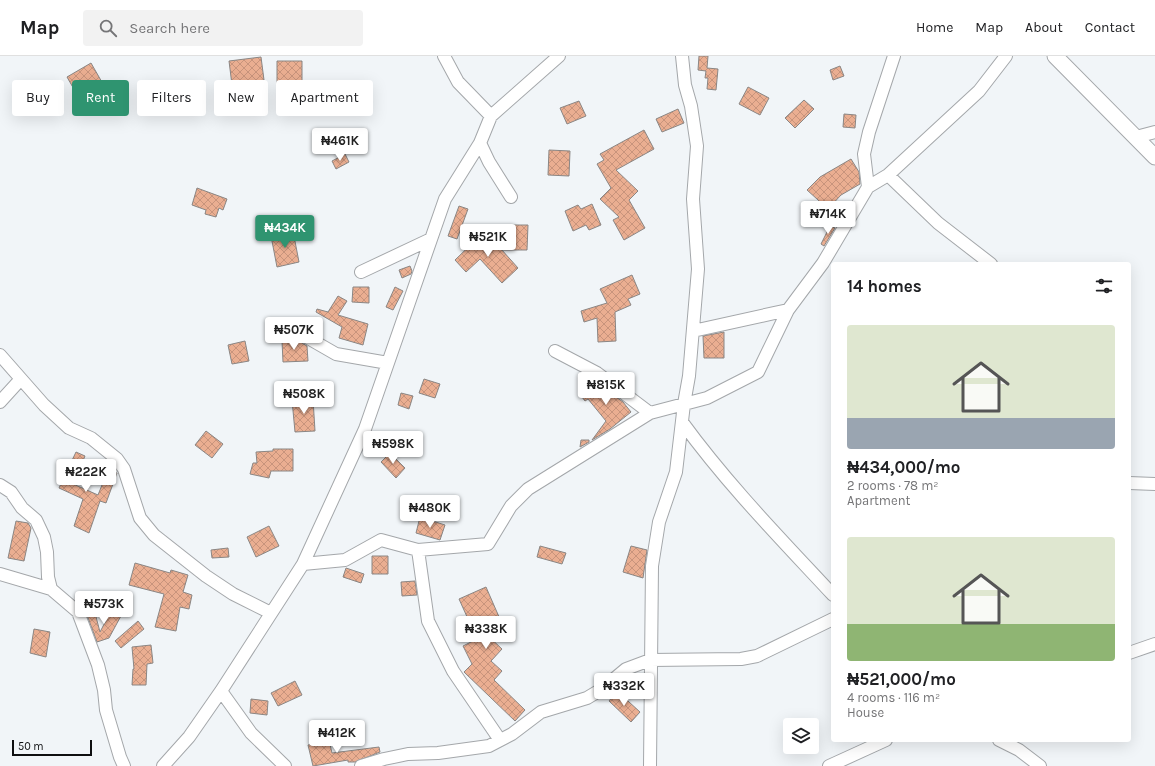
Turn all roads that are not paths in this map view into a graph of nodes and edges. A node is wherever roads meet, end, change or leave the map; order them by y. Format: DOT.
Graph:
graph roads {
  1 [pos="444,56"];
  2 [pos="559,56"];
  3 [pos="682,56"];
  4 [pos="894,56"];
  5 [pos="1006,56"];
  6 [pos="1055,56"];
  7 [pos="491,116"];
  8 [pos="1155,132"];
  9 [pos="1136,137"];
  10 [pos="480,143"];
  11 [pos="1155,157"];
  12 [pos="888,175"];
  13 [pos="868,187"];
  14 [pos="511,197"];
  15 [pos="431,239"];
  16 [pos="988,262"];
  17 [pos="361,272"];
  18 [pos="788,310"];
  19 [pos="296,331"];
  20 [pos="693,331"];
  21 [pos="555,351"];
  22 [pos="0,355"];
  23 [pos="388,363"];
  24 [pos="20,380"];
  25 [pos="0,402"];
  26 [pos="684,404"];
  27 [pos="650,413"];
  28 [pos="682,422"];
  29 [pos="1131,483"];
  30 [pos="1155,484"];
  31 [pos="0,485"];
  32 [pos="418,550"];
  33 [pos="303,564"];
  34 [pos="0,574"];
  35 [pos="50,589"];
  36 [pos="831,594"];
  37 [pos="271,613"];
  38 [pos="831,620"];
  39 [pos="1155,644"];
  40 [pos="1131,652"];
  41 [pos="650,660"];
  42 [pos="220,691"];
  43 [pos="500,740"];
  44 [pos="882,742"];
  45 [pos="1003,742"];
  46 [pos="124,766"];
  47 [pos="163,766"];
  48 [pos="285,766"];
  49 [pos="361,766"];
  50 [pos="650,766"];
  51 [pos="829,766"];
  52 [pos="1040,766"];
  1 -- 7 [label="street"];
  2 -- 7 [label="street"];
  3 -- 20 [label="street"];
  4 -- 13 [label="street"];
  5 -- 12 [label="street"];
  6 -- 9 [label="main road"];
  7 -- 10 [label="street"];
  8 -- 9 [label="street"];
  9 -- 11 [label="main road"];
  10 -- 14 [label="street"];
  10 -- 15 [label="street"];
  12 -- 13 [label="street"];
  12 -- 16 [label="street"];
  13 -- 18 [label="street"];
  15 -- 17 [label="street"];
  15 -- 23 [label="street"];
  18 -- 20 [label="street"];
  18 -- 26 [label="street"];
  19 -- 23 [label="street"];
  20 -- 26 [label="street"];
  21 -- 27 [label="street"];
  22 -- 24 [label="street"];
  23 -- 33 [label="street"];
  24 -- 25 [label="street"];
  24 -- 37 [label="street"];
  26 -- 27 [label="street"];
  26 -- 28 [label="street"];
  27 -- 32 [label="street"];
  28 -- 36 [label="street"];
  28 -- 41 [label="street"];
  29 -- 30 [label="street"];
  31 -- 35 [label="street"];
  32 -- 33 [label="street"];
  32 -- 43 [label="street"];
  33 -- 37 [label="street"];
  34 -- 35 [label="street"];
  35 -- 46 [label="street"];
  37 -- 42 [label="street"];
  38 -- 41 [label="street"];
  39 -- 40 [label="street"];
  41 -- 43 [label="street"];
  41 -- 50 [label="street"];
  42 -- 47 [label="street"];
  42 -- 48 [label="street"];
  43 -- 49 [label="street"];
  44 -- 51 [label="street"];
  45 -- 52 [label="street"];
}
